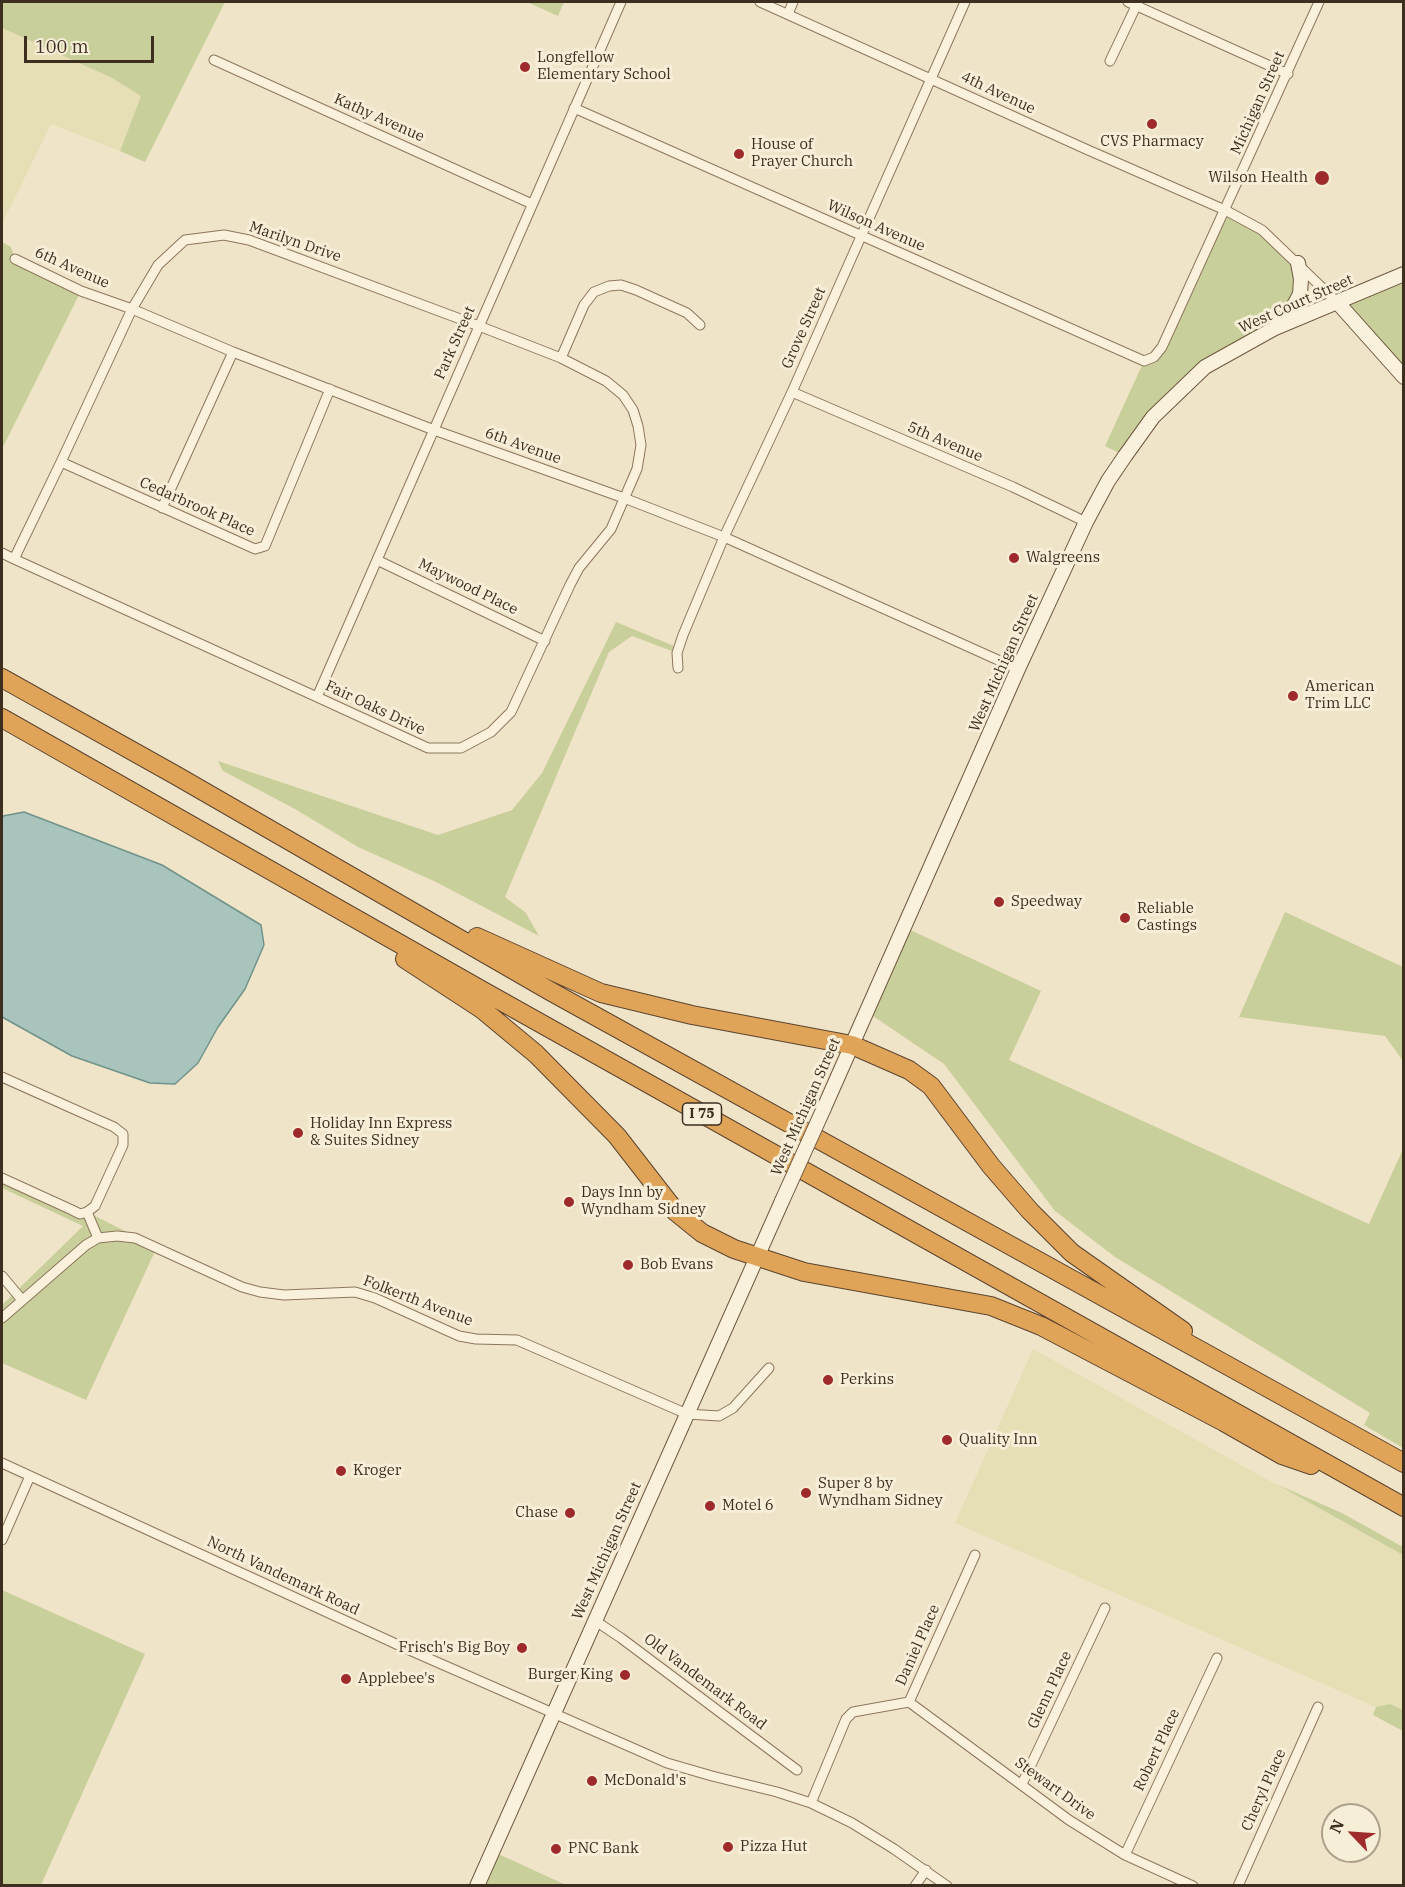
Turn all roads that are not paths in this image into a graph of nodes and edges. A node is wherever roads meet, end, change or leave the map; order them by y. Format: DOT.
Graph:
graph roads {
  1 [pos="621,2"];
  2 [pos="760,2"];
  3 [pos="793,2"];
  4 [pos="965,2"];
  5 [pos="1319,2"];
  6 [pos="1134,3"];
  7 [pos="788,14"];
  8 [pos="214,60"];
  9 [pos="1110,61"];
  10 [pos="1287,74"];
  11 [pos="930,78"];
  12 [pos="574,108"];
  13 [pos="532,204"];
  14 [pos="1225,210"];
  15 [pos="861,236"];
  16 [pos="15,259"];
  17 [pos="1298,263"];
  18 [pos="1404,274"];
  19 [pos="1338,303"];
  20 [pos="132,309"];
  21 [pos="700,325"];
  22 [pos="479,326"];
  23 [pos="1275,328"];
  24 [pos="1162,347"];
  25 [pos="233,352"];
  26 [pos="561,358"];
  27 [pos="1205,367"];
  28 [pos="1404,377"];
  29 [pos="330,389"];
  30 [pos="792,392"];
  31 [pos="434,430"];
  32 [pos="61,462"];
  33 [pos="624,498"];
  34 [pos="162,508"];
  35 [pos="1086,522"];
  36 [pos="724,537"];
  37 [pos="2,553"];
  38 [pos="14,559"];
  39 [pos="377,560"];
  40 [pos="545,641"];
  41 [pos="678,668"];
  42 [pos="1018,669"];
  43 [pos="2,678"];
  44 [pos="317,697"];
  45 [pos="2,718"];
  46 [pos="379,893"];
  47 [pos="324,900"];
  48 [pos="852,1045"];
  49 [pos="2,1077"];
  50 [pos="2,1178"];
  51 [pos="87,1212"];
  52 [pos="98,1238"];
  53 [pos="757,1257"];
  54 [pos="2,1276"];
  55 [pos="22,1300"];
  56 [pos="2,1317"];
  57 [pos="769,1368"];
  58 [pos="1269,1390"];
  59 [pos="687,1414"];
  60 [pos="2,1463"];
  61 [pos="1404,1463"];
  62 [pos="30,1476"];
  63 [pos="1356,1480"];
  64 [pos="1404,1507"];
  65 [pos="2,1540"];
  66 [pos="975,1555"];
  67 [pos="1105,1608"];
  68 [pos="594,1620"];
  69 [pos="1217,1658"];
  70 [pos="909,1702"];
  71 [pos="1318,1707"];
  72 [pos="553,1713"];
  73 [pos="797,1770"];
  74 [pos="1022,1784"];
  75 [pos="811,1803"];
  76 [pos="1125,1854"];
  77 [pos="926,1870"];
  78 [pos="477,1886"];
  79 [pos="915,1886"];
  80 [pos="946,1886"];
  81 [pos="1192,1886"];
  82 [pos="1238,1886"];
  1 -- 12 [label="street, Park Street"];
  2 -- 7 [label="street, 4th Avenue"];
  3 -- 7 [label="street"];
  4 -- 11 [label="street, Grove Street"];
  5 -- 10 [label="street, Michigan Street"];
  6 -- 9 [label="street"];
  6 -- 10 [label="street"];
  7 -- 11 [label="street, 4th Avenue"];
  8 -- 13 [label="street, Kathy Avenue"];
  10 -- 14 [label="street, Michigan Street"];
  11 -- 14 [label="street, 4th Avenue"];
  11 -- 15 [label="street, Grove Street"];
  12 -- 13 [label="street, Park Street"];
  12 -- 15 [label="street, Wilson Avenue"];
  13 -- 22 [label="street, Park Street"];
  14 -- 17 [label="street, 4th Avenue"];
  14 -- 24 [label="street, Michigan Street"];
  15 -- 24 [label="street, Wilson Avenue"];
  15 -- 30 [label="street, Grove Street"];
  16 -- 20 [label="street, 6th Avenue"];
  17 -- 19 [label="street, 4th Avenue"];
  17 -- 23 [label="main road"];
  18 -- 19 [label="main road, West Court Street"];
  19 -- 23 [label="main road, West Court Street"];
  19 -- 28 [label="main road"];
  20 -- 22 [label="street, Marilyn Drive"];
  20 -- 25 [label="street, 6th Avenue"];
  20 -- 32 [label="street, Marilyn Drive"];
  21 -- 26 [label="street"];
  22 -- 26 [label="street, Marilyn Drive"];
  22 -- 31 [label="street, Park Street"];
  23 -- 27 [label="main road, West Court Street"];
  25 -- 29 [label="street, 6th Avenue"];
  25 -- 34 [label="street"];
  26 -- 33 [label="street, Marilyn Drive"];
  27 -- 35 [label="main road, West Michigan Street"];
  29 -- 31 [label="street, 6th Avenue"];
  29 -- 34 [label="street, Cedarbrook Place"];
  30 -- 35 [label="street, 5th Avenue"];
  30 -- 36 [label="street, Grove Street"];
  31 -- 33 [label="street, 6th Avenue"];
  31 -- 39 [label="street, Park Street"];
  32 -- 34 [label="street, Cedarbrook Place"];
  32 -- 38 [label="street, Marilyn Drive"];
  33 -- 36 [label="street, 6th Avenue"];
  33 -- 40 [label="street, Fair Oaks Drive"];
  35 -- 42 [label="main road, West Michigan Street"];
  36 -- 41 [label="street, Grove Street"];
  36 -- 42 [label="street, 6th Avenue"];
  37 -- 38 [label="street, Fair Oaks Drive"];
  38 -- 44 [label="street, Fair Oaks Drive"];
  39 -- 40 [label="street, Maywood Place"];
  39 -- 44 [label="street, Park Street"];
  40 -- 44 [label="street, Fair Oaks Drive"];
  42 -- 48 [label="main road, West Michigan Street"];
  43 -- 46 [label="highway, I 75"];
  45 -- 47 [label="highway, I 75"];
  46 -- 48 [label="highway"];
  46 -- 58 [label="highway, I 75"];
  47 -- 53 [label="highway"];
  47 -- 63 [label="highway, I 75"];
  48 -- 53 [label="main road, West Michigan Street, bridge"];
  48 -- 58 [label="highway"];
  49 -- 51 [label="street"];
  50 -- 51 [label="street"];
  51 -- 52 [label="street"];
  52 -- 55 [label="street"];
  52 -- 59 [label="street, Folkerth Avenue"];
  53 -- 59 [label="main road, West Michigan Street"];
  53 -- 63 [label="highway"];
  54 -- 55 [label="street"];
  55 -- 56 [label="street"];
  57 -- 59 [label="street, Folkerth Avenue"];
  58 -- 61 [label="highway, I 75"];
  59 -- 68 [label="main road, West Michigan Street"];
  60 -- 62 [label="street, North Vandemark Road"];
  62 -- 65 [label="street"];
  62 -- 72 [label="street, North Vandemark Road"];
  63 -- 64 [label="highway, I 75"];
  66 -- 70 [label="street, Daniel Place"];
  67 -- 74 [label="street, Glenn Place"];
  68 -- 72 [label="main road, West Michigan Street"];
  68 -- 73 [label="street, Old Vandemark Road"];
  69 -- 76 [label="street, Robert Place"];
  70 -- 74 [label="street, Stewart Drive"];
  70 -- 75 [label="street, Daniel Place"];
  71 -- 82 [label="street, Cheryl Place"];
  72 -- 75 [label="street, North Vandemark Road"];
  72 -- 78 [label="main road, West Michigan Street"];
  74 -- 76 [label="street, Stewart Drive"];
  75 -- 77 [label="street, North Vandemark Road"];
  76 -- 81 [label="street, Stewart Drive"];
  77 -- 79 [label="street"];
  77 -- 80 [label="street, North Vandemark Road"];
}
